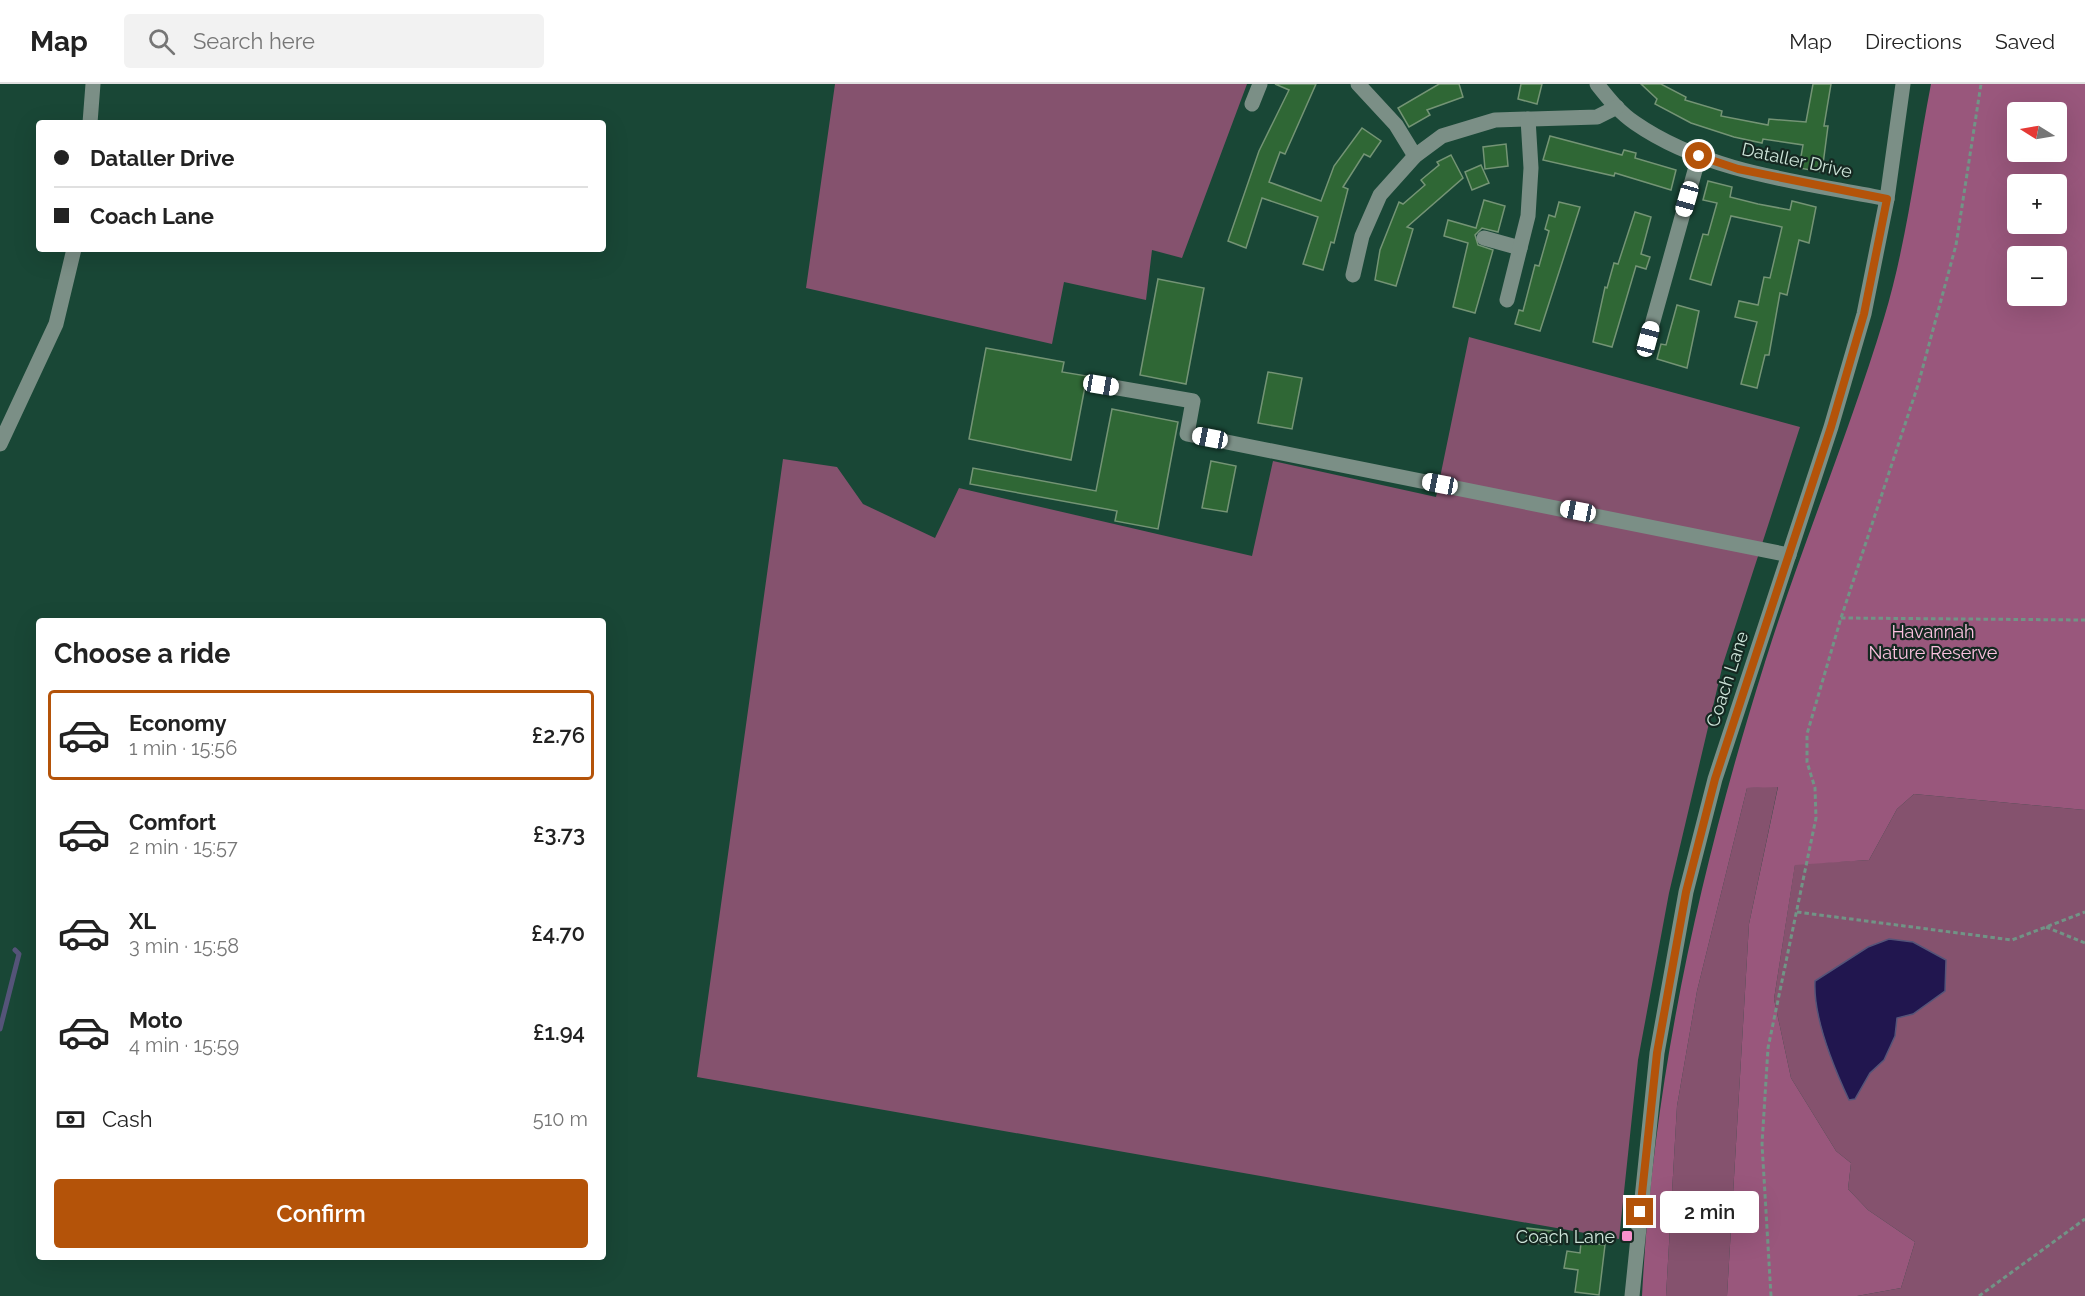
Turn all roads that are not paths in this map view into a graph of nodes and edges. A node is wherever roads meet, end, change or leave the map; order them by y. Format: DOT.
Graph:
graph roads {
  1 [pos="93,84"];
  2 [pos="1260,84"];
  3 [pos="1358,84"];
  4 [pos="1597,84"];
  5 [pos="1903,84"];
  6 [pos="1252,104"];
  7 [pos="1617,107"];
  8 [pos="1528,119"];
  9 [pos="90,120"];
  10 [pos="1415,156"];
  11 [pos="1699,156"];
  12 [pos="1887,199"];
  13 [pos="1484,238"];
  14 [pos="1520,248"];
  15 [pos="73,252"];
  16 [pos="1353,274"];
  17 [pos="1507,300"];
  18 [pos="1648,339"];
  19 [pos="1101,385"];
  20 [pos="0,444"];
  21 [pos="1790,555"];
  22 [pos="1632,1296"];
  1 -- 9 [label="street"];
  2 -- 6 [label="street"];
  3 -- 10 [label="street"];
  4 -- 7 [label="street, Dataller Drive"];
  5 -- 12 [label="street, Coach Lane"];
  7 -- 8 [label="street"];
  7 -- 11 [label="street, Dataller Drive"];
  8 -- 10 [label="street"];
  8 -- 14 [label="street"];
  10 -- 16 [label="street"];
  11 -- 12 [label="street, Dataller Drive"];
  11 -- 18 [label="street"];
  12 -- 21 [label="street, Coach Lane"];
  13 -- 14 [label="street"];
  14 -- 17 [label="street"];
  15 -- 20 [label="street"];
  19 -- 21 [label="street"];
  21 -- 22 [label="street, Coach Lane"];
}
